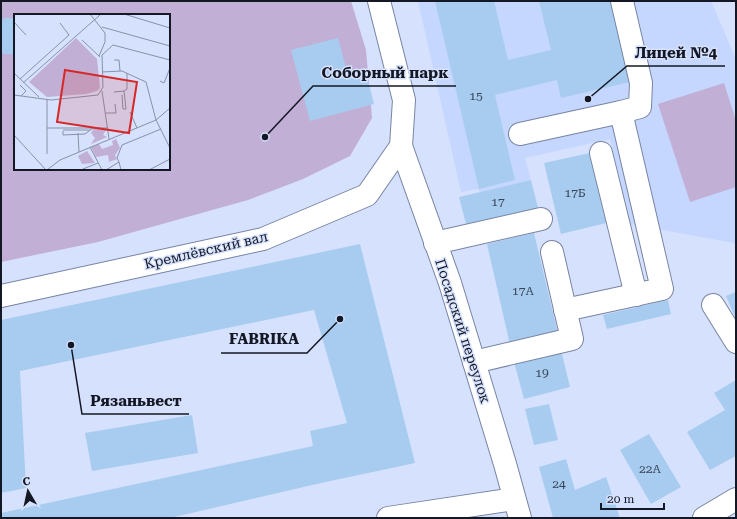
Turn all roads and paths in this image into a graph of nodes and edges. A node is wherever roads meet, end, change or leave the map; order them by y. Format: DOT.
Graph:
graph roads {
  1 [pos="379,1"];
  2 [pos="622,1"];
  3 [pos="620,112"];
  4 [pos="520,134"];
  5 [pos="401,146"];
  6 [pos="601,153"];
  7 [pos="540,219"];
  8 [pos="435,243"];
  9 [pos="552,252"];
  10 [pos="636,295"];
  11 [pos="1,296"];
  12 [pos="713,304"];
  13 [pos="565,310"];
  14 [pos="736,342"];
  15 [pos="474,362"];
  16 [pos="736,499"];
  17 [pos="517,508"];
  18 [pos="388,518"];
  19 [pos="704,518"];
  1 -- 5 [label="main road"];
  2 -- 3 [label="main road"];
  3 -- 4 [label="main road"];
  3 -- 10 [label="main road"];
  5 -- 8 [label="main road, Посадский переулок"];
  5 -- 11 [label="main road, Кремлёвский вал"];
  6 -- 10 [label="main road"];
  7 -- 8 [label="main road"];
  8 -- 15 [label="main road, Посадский переулок"];
  9 -- 13 [label="main road"];
  10 -- 13 [label="main road"];
  12 -- 14 [label="main road"];
  13 -- 15 [label="main road"];
  15 -- 17 [label="main road, Посадский переулок"];
  16 -- 19 [label="main road"];
  17 -- 18 [label="main road"];
}
